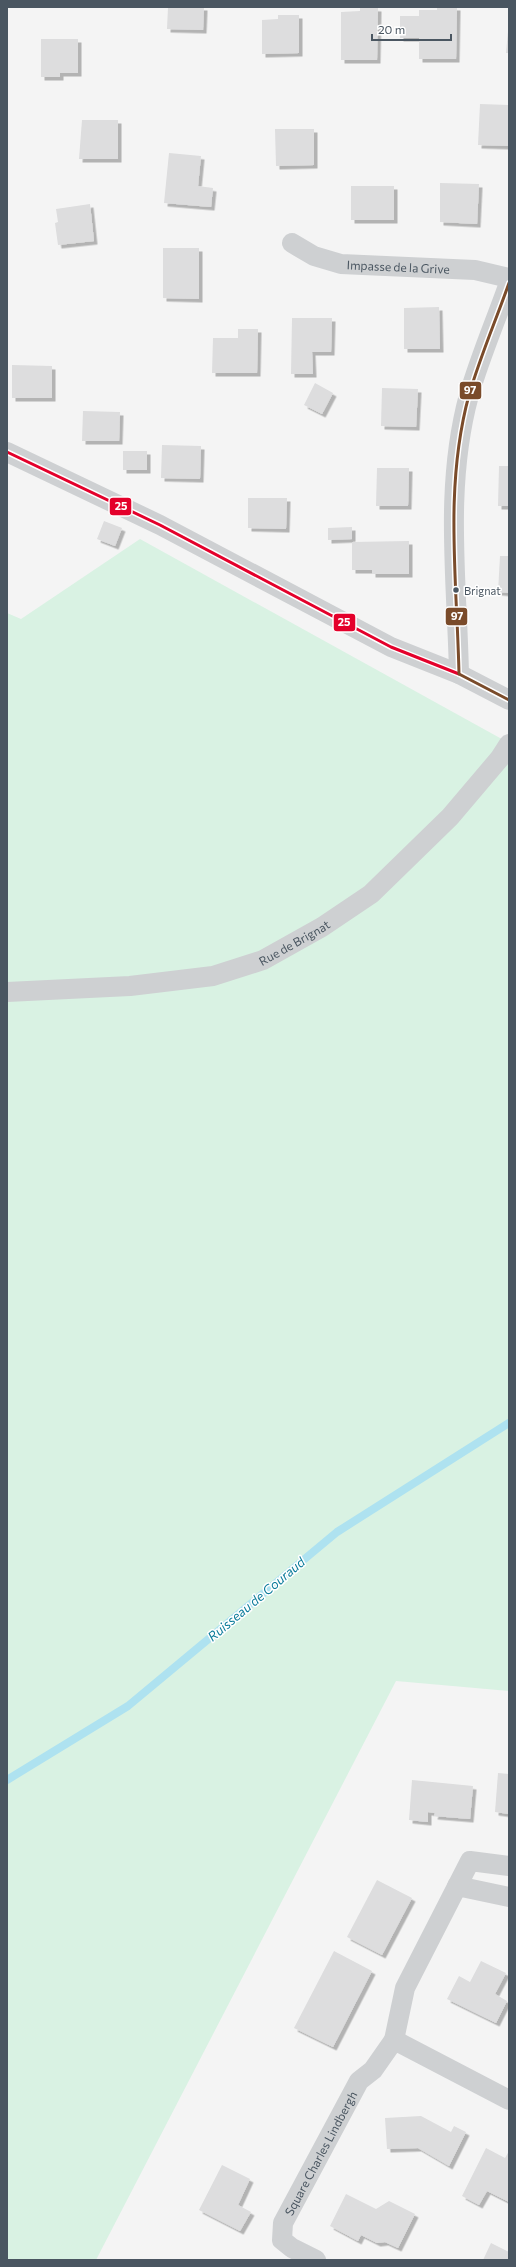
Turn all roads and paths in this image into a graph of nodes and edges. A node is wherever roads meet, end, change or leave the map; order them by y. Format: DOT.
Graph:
graph roads {
  1 [pos="292,243"];
  2 [pos="509,278"];
  3 [pos="509,283"];
  4 [pos="7,452"];
  5 [pos="459,674"];
  6 [pos="509,700"];
  7 [pos="509,744"];
  8 [pos="7,992"];
  9 [pos="509,1866"];
  10 [pos="458,1886"];
  11 [pos="509,1897"];
  12 [pos="394,2040"];
  13 [pos="509,2100"];
  14 [pos="316,2260"];
  1 -- 2 [label="street, Impasse de la Grive"];
  3 -- 5 [label="street"];
  4 -- 5 [label="street"];
  5 -- 6 [label="street"];
  7 -- 8 [label="street, Rue de Brignat"];
  9 -- 10 [label="street, Square Charles Lindbergh"];
  10 -- 11 [label="street"];
  10 -- 12 [label="street, Square Charles Lindbergh"];
  12 -- 13 [label="street"];
  12 -- 14 [label="street, Square Charles Lindbergh"];
}
